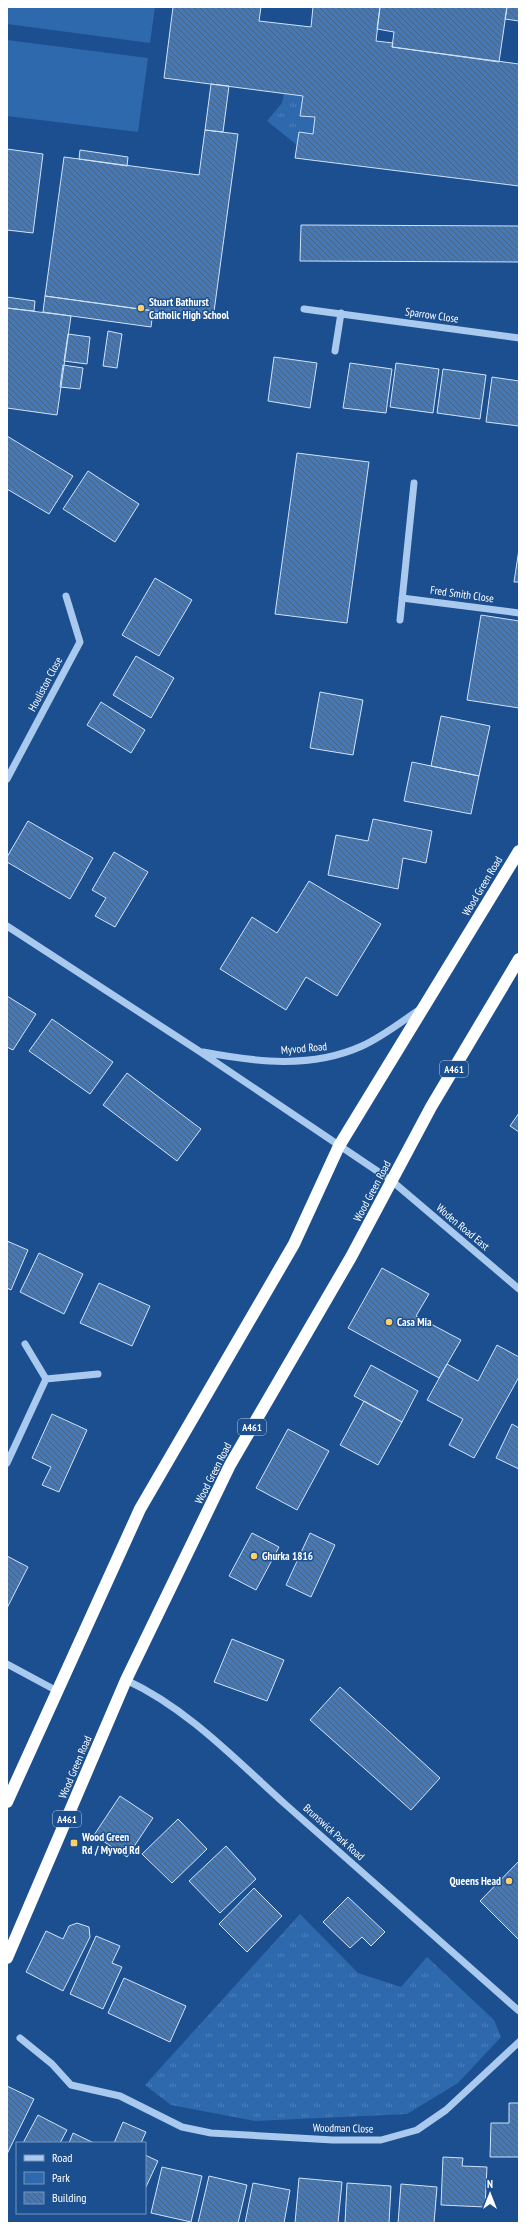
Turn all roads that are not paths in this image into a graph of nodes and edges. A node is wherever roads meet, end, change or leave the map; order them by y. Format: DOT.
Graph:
graph roads {
  1 [pos="304,309"];
  2 [pos="341,313"];
  3 [pos="519,338"];
  4 [pos="335,351"];
  5 [pos="414,483"];
  6 [pos="66,596"];
  7 [pos="402,598"];
  8 [pos="519,613"];
  9 [pos="400,620"];
  10 [pos="7,778"];
  11 [pos="519,851"];
  12 [pos="7,926"];
  13 [pos="519,959"];
  14 [pos="422,1008"];
  15 [pos="199,1051"];
  16 [pos="339,1146"];
  17 [pos="392,1181"];
  18 [pos="519,1289"];
  19 [pos="25,1344"];
  20 [pos="98,1374"];
  21 [pos="46,1379"];
  22 [pos="7,1463"];
  23 [pos="7,1664"];
  24 [pos="126,1680"];
  25 [pos="59,1692"];
  26 [pos="7,1802"];
  27 [pos="7,1958"];
  28 [pos="519,2011"];
  29 [pos="20,2038"];
  30 [pos="519,2042"];
  1 -- 2 [label="street, Sparrow Close"];
  2 -- 3 [label="street, Sparrow Close"];
  2 -- 4 [label="street"];
  5 -- 7 [label="street"];
  6 -- 10 [label="street, Houliston Close"];
  7 -- 8 [label="street, Fred Smith Close"];
  7 -- 9 [label="street"];
  11 -- 14 [label="highway, Wood Green Road"];
  12 -- 15 [label="street, Myvod Road"];
  13 -- 17 [label="highway, Wood Green Road / A461"];
  14 -- 15 [label="street, Myvod Road"];
  14 -- 16 [label="highway, Wood Green Road"];
  15 -- 16 [label="street, Myvod Road"];
  16 -- 17 [label="street, Woden Road East"];
  16 -- 25 [label="highway, Wood Green Road"];
  17 -- 18 [label="street, Woden Road East"];
  17 -- 24 [label="highway, Wood Green Road / A461"];
  19 -- 21 [label="street"];
  20 -- 21 [label="street"];
  21 -- 22 [label="street"];
  23 -- 25 [label="street"];
  24 -- 27 [label="highway, Wood Green Road / A461"];
  24 -- 28 [label="street, Brunswick Park Road"];
  25 -- 26 [label="highway, Wood Green Road"];
  29 -- 30 [label="street, Woodman Close"];
}
